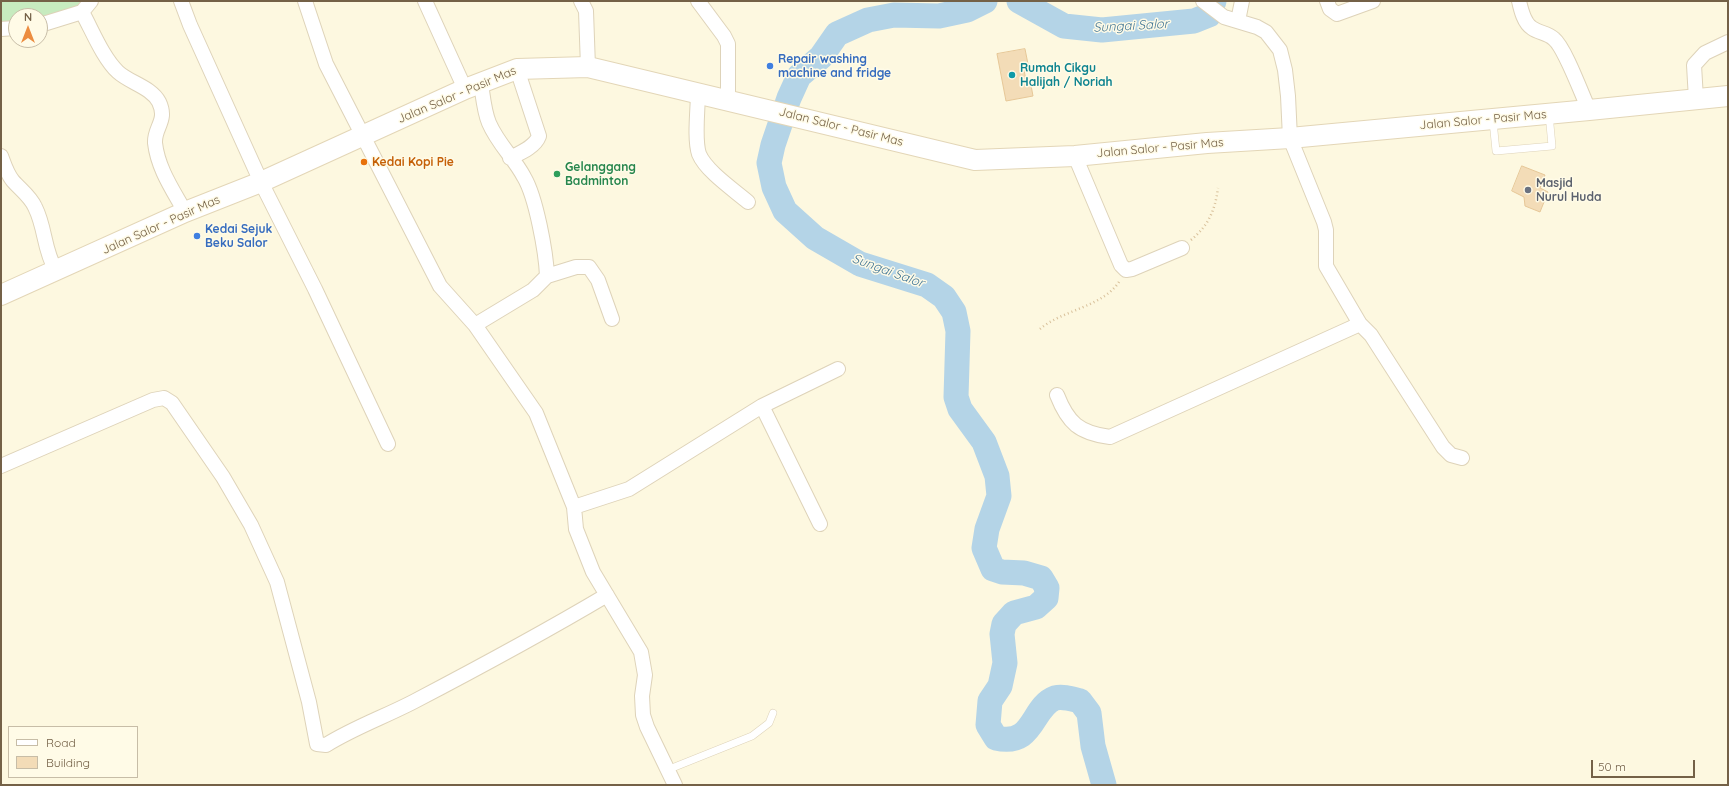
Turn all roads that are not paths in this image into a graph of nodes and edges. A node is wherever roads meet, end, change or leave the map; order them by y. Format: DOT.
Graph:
graph roads {
  1 [pos="181,1"];
  2 [pos="305,1"];
  3 [pos="425,1"];
  4 [pos="581,1"];
  5 [pos="698,1"];
  6 [pos="1203,1"];
  7 [pos="1242,1"];
  8 [pos="1327,1"];
  9 [pos="1373,1"];
  10 [pos="1520,1"];
  11 [pos="87,6"];
  12 [pos="1238,21"];
  13 [pos="48,22"];
  14 [pos="1728,42"];
  15 [pos="588,67"];
  16 [pos="517,69"];
  17 [pos="473,86"];
  18 [pos="698,92"];
  19 [pos="1728,96"];
  20 [pos="728,99"];
  21 [pos="1696,99"];
  22 [pos="1589,110"];
  23 [pos="1549,114"];
  24 [pos="1493,119"];
  25 [pos="363,136"];
  26 [pos="1290,138"];
  27 [pos="1,156"];
  28 [pos="1075,156"];
  29 [pos="510,158"];
  30 [pos="261,182"];
  31 [pos="748,202"];
  32 [pos="185,212"];
  33 [pos="1182,248"];
  34 [pos="56,271"];
  35 [pos="547,276"];
  36 [pos="1,295"];
  37 [pos="612,319"];
  38 [pos="1360,324"];
  39 [pos="475,325"];
  40 [pos="838,369"];
  41 [pos="1057,395"];
  42 [pos="762,406"];
  43 [pos="388,444"];
  44 [pos="1462,458"];
  45 [pos="1,466"];
  46 [pos="574,507"];
  47 [pos="820,524"];
  48 [pos="607,596"];
  49 [pos="773,713"];
  50 [pos="667,770"];
  51 [pos="675,785"];
  1 -- 30 [label="street"];
  2 -- 25 [label="street"];
  3 -- 17 [label="street"];
  4 -- 15 [label="street"];
  5 -- 20 [label="street"];
  6 -- 12 [label="street"];
  7 -- 12 [label="street"];
  8 -- 9 [label="street"];
  10 -- 22 [label="street"];
  11 -- 13 [label="street"];
  11 -- 32 [label="street"];
  12 -- 26 [label="street"];
  14 -- 21 [label="street"];
  15 -- 16 [label="main road, Jalan Salor - Pasir Mas"];
  15 -- 18 [label="main road, Jalan Salor - Pasir Mas"];
  16 -- 17 [label="main road, Jalan Salor - Pasir Mas"];
  16 -- 29 [label="street"];
  17 -- 25 [label="main road, Jalan Salor - Pasir Mas"];
  17 -- 29 [label="street"];
  18 -- 20 [label="main road, Jalan Salor - Pasir Mas"];
  18 -- 31 [label="street"];
  19 -- 21 [label="main road, Jalan Salor - Pasir Mas"];
  20 -- 28 [label="main road, Jalan Salor - Pasir Mas"];
  21 -- 22 [label="main road, Jalan Salor - Pasir Mas"];
  22 -- 23 [label="main road, Jalan Salor - Pasir Mas"];
  23 -- 24 [label="main road, Jalan Salor - Pasir Mas"];
  23 -- 24 [label="lane"];
  24 -- 26 [label="main road, Jalan Salor - Pasir Mas"];
  25 -- 30 [label="main road, Jalan Salor - Pasir Mas"];
  25 -- 39 [label="street"];
  26 -- 28 [label="main road, Jalan Salor - Pasir Mas"];
  26 -- 38 [label="street"];
  27 -- 34 [label="street"];
  28 -- 33 [label="street"];
  29 -- 35 [label="street"];
  30 -- 32 [label="main road, Jalan Salor - Pasir Mas"];
  30 -- 43 [label="street"];
  32 -- 34 [label="main road, Jalan Salor - Pasir Mas"];
  34 -- 36 [label="main road, Jalan Salor - Pasir Mas"];
  35 -- 37 [label="street"];
  35 -- 39 [label="street"];
  38 -- 41 [label="street"];
  38 -- 44 [label="street"];
  39 -- 46 [label="street"];
  40 -- 42 [label="street"];
  42 -- 46 [label="street"];
  42 -- 47 [label="street"];
  45 -- 48 [label="street"];
  46 -- 48 [label="street"];
  48 -- 50 [label="street"];
  49 -- 50 [label="lane"];
  50 -- 51 [label="street"];
}
